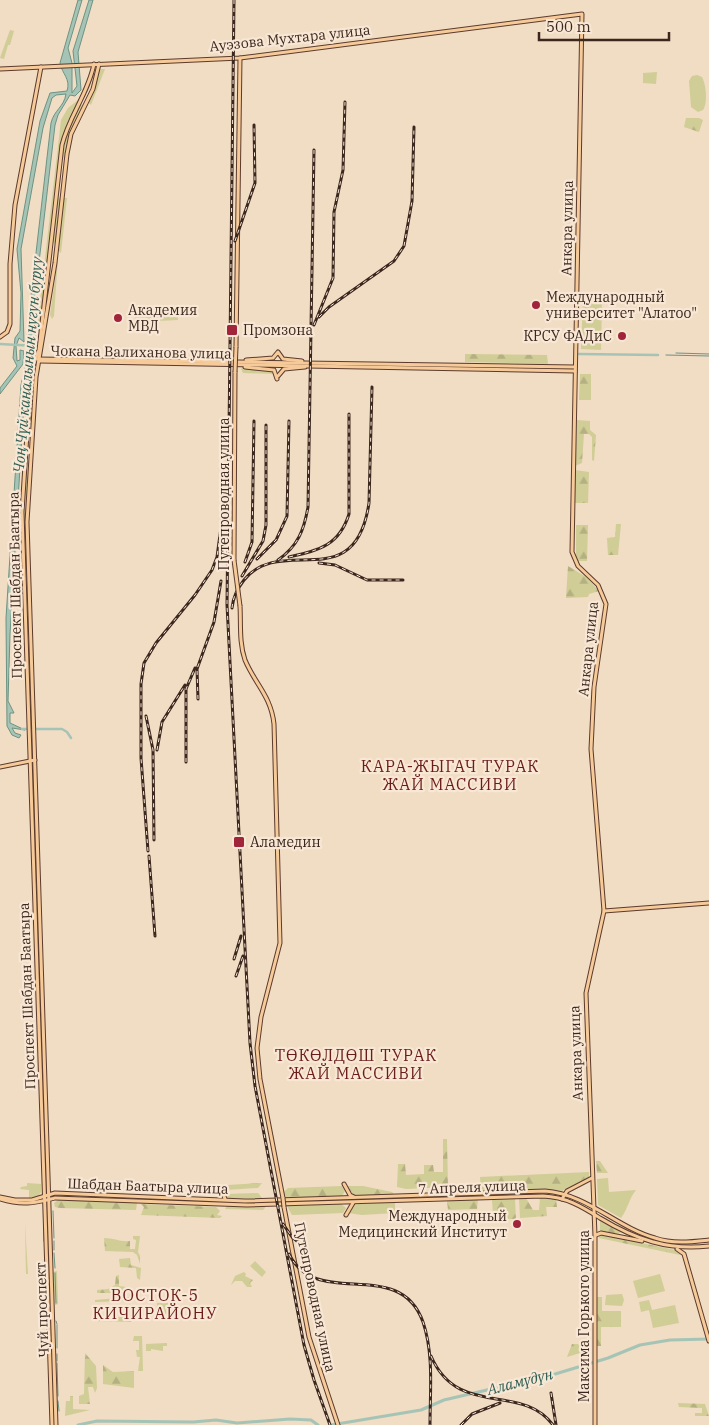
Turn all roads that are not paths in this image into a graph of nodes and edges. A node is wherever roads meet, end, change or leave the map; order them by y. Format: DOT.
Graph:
graph roads {
  1 [pos="582,14"];
  2 [pos="240,58"];
  3 [pos="94,64"];
  4 [pos="100,64"];
  5 [pos="41,67"];
  6 [pos="0,69"];
  7 [pos="81,101"];
  8 [pos="86,104"];
  9 [pos="60,161"];
  10 [pos="66,163"];
  11 [pos="57,196"];
  12 [pos="62,197"];
  13 [pos="51,246"];
  14 [pos="57,246"];
  15 [pos="49,263"];
  16 [pos="55,263"];
  17 [pos="2,336"];
  18 [pos="41,352"];
  19 [pos="49,360"];
  20 [pos="37,361"];
  21 [pos="241,363"];
  22 [pos="308,364"];
  23 [pos="38,367"];
  24 [pos="575,369"];
  25 [pos="30,377"];
  26 [pos="36,377"];
  27 [pos="28,423"];
  28 [pos="33,423"];
  29 [pos="26,460"];
  30 [pos="30,461"];
  31 [pos="22,522"];
  32 [pos="27,522"];
  33 [pos="23,551"];
  34 [pos="28,551"];
  35 [pos="24,601"];
  36 [pos="30,601"];
  37 [pos="31,664"];
  38 [pos="27,665"];
  39 [pos="27,688"];
  40 [pos="32,688"];
  41 [pos="32,761"];
  42 [pos="0,766"];
  43 [pos="709,903"];
  44 [pos="604,911"];
  45 [pos="592,1178"];
  46 [pos="226,1192"];
  47 [pos="564,1194"];
  48 [pos="48,1195"];
  49 [pos="222,1195"];
  50 [pos="478,1195"];
  51 [pos="0,1198"];
  52 [pos="562,1199"];
  53 [pos="48,1200"];
  54 [pos="220,1200"];
  55 [pos="226,1200"];
  56 [pos="342,1200"];
  57 [pos="355,1200"];
  58 [pos="245,1201"];
  59 [pos="32,1204"];
  60 [pos="223,1204"];
  61 [pos="594,1207"];
  62 [pos="46,1208"];
  63 [pos="347,1211"];
  64 [pos="594,1214"];
  65 [pos="346,1215"];
  66 [pos="595,1236"];
  67 [pos="647,1236"];
  68 [pos="709,1240"];
  69 [pos="645,1241"];
  70 [pos="709,1246"];
  71 [pos="673,1248"];
  72 [pos="689,1248"];
  73 [pos="684,1254"];
  74 [pos="51,1303"];
  75 [pos="709,1341"];
  76 [pos="54,1425"];
  77 [pos="338,1425"];
  78 [pos="595,1425"];
  1 -- 2 [label="main road, Ауэзова Мухтара улица"];
  1 -- 24 [label="main road, Анкара улица"];
  2 -- 4 [label="main road, Ауэзова Мухтара улица"];
  2 -- 77 [label="main road, Путепроводная улица, bridge"];
  3 -- 4 [label="main road, Ауэзова Мухтара улица"];
  3 -- 5 [label="main road, Ауэзова Мухтара улица"];
  3 -- 7 [label="main road, Проспект Шабдан Баатыра"];
  4 -- 8 [label="main road, Проспект Шабдан Баатыра"];
  5 -- 6 [label="main road, Ауэзова Мухтара улица"];
  5 -- 17 [label="main road"];
  7 -- 8 [label="main road"];
  7 -- 9 [label="main road, Проспект Шабдан Баатыра"];
  8 -- 10 [label="main road, Проспект Шабдан Баатыра"];
  9 -- 10 [label="main road"];
  9 -- 11 [label="main road, Проспект Шабдан Баатыра"];
  10 -- 12 [label="main road, Проспект Шабдан Баатыра"];
  11 -- 12 [label="main road"];
  11 -- 13 [label="main road, Проспект Шабдан Баатыра"];
  12 -- 14 [label="main road, Проспект Шабдан Баатыра"];
  13 -- 14 [label="main road"];
  13 -- 15 [label="main road, Проспект Шабдан Баатыра"];
  14 -- 16 [label="main road, Проспект Шабдан Баатыра"];
  15 -- 16 [label="main road"];
  15 -- 20 [label="main road, Проспект Шабдан Баатыра"];
  16 -- 18 [label="main road, Проспект Шабдан Баатыра"];
  18 -- 19 [label="main road"];
  18 -- 20 [label="main road, Проспект Шабдан Баатыра"];
  19 -- 20 [label="main road, Чокана Валиханова улица"];
  19 -- 21 [label="main road, Чокана Валиханова улица"];
  19 -- 23 [label="main road"];
  20 -- 23 [label="main road"];
  20 -- 25 [label="main road, Проспект Шабдан Баатыра"];
  21 -- 22 [label="main road, Чокана Валиханова улица"];
  21 -- 22 [label="main road"];
  21 -- 22 [label="main road"];
  22 -- 24 [label="main road, Чокана Валиханова улица"];
  23 -- 26 [label="main road, Проспект Шабдан Баатыра"];
  24 -- 44 [label="main road, Анкара улица"];
  25 -- 26 [label="main road"];
  25 -- 27 [label="main road, Проспект Шабдан Баатыра"];
  26 -- 28 [label="main road, Проспект Шабдан Баатыра"];
  27 -- 28 [label="main road"];
  27 -- 29 [label="main road, Проспект Шабдан Баатыра"];
  28 -- 30 [label="main road, Проспект Шабдан Баатыра"];
  29 -- 30 [label="main road"];
  29 -- 31 [label="main road, Проспект Шабдан Баатыра"];
  30 -- 32 [label="main road, Проспект Шабдан Баатыра"];
  31 -- 32 [label="main road"];
  31 -- 33 [label="main road, Проспект Шабдан Баатыра"];
  32 -- 34 [label="main road, Проспект Шабдан Баатыра"];
  33 -- 34 [label="main road"];
  33 -- 35 [label="main road, Проспект Шабдан Баатыра"];
  34 -- 36 [label="main road, Проспект Шабдан Баатыра"];
  35 -- 36 [label="main road"];
  35 -- 38 [label="main road, Проспект Шабдан Баатыра"];
  36 -- 37 [label="main road, Проспект Шабдан Баатыра"];
  37 -- 38 [label="main road"];
  37 -- 40 [label="main road, Проспект Шабдан Баатыра"];
  38 -- 39 [label="main road, Проспект Шабдан Баатыра"];
  39 -- 40 [label="main road"];
  39 -- 41 [label="main road, Проспект Шабдан Баатыра"];
  40 -- 41 [label="main road, Проспект Шабдан Баатыра"];
  41 -- 42 [label="main road"];
  41 -- 48 [label="main road, Проспект Шабдан Баатыра"];
  43 -- 44 [label="main road"];
  44 -- 45 [label="main road, Анкара улица"];
  45 -- 47 [label="main road"];
  45 -- 61 [label="main road, Анкара улица"];
  46 -- 55 [label="main road"];
  47 -- 50 [label="main road, 7 Апреля улица"];
  47 -- 52 [label="main road"];
  47 -- 61 [label="main road, 7 Апреля улица"];
  48 -- 51 [label="main road, Шабдан Баатыра улица"];
  48 -- 53 [label="main road, Проспект Шабдан Баатыра"];
  48 -- 54 [label="main road, Шабдан Баатыра улица"];
  49 -- 54 [label="main road"];
  50 -- 52 [label="main road, 7 Апреля улица"];
  50 -- 57 [label="main road, 7 Апреля улица"];
  51 -- 59 [label="main road"];
  52 -- 64 [label="main road, 7 Апреля улица"];
  53 -- 59 [label="main road, Шабдан Баатыра улица"];
  53 -- 60 [label="main road, Шабдан Баатыра улица"];
  53 -- 62 [label="main road, Чуй проспект"];
  53 -- 74 [label="main road, Чуй проспект"];
  54 -- 55 [label="main road, Шабдан Баатыра улица"];
  55 -- 58 [label="main road, Шабдан Баатыра улица"];
  56 -- 57 [label="main road, 7 Апреля улица"];
  56 -- 57 [label="main road"];
  56 -- 58 [label="main road, 7 Апреля улица"];
  56 -- 60 [label="main road, 7 Апреля улица"];
  56 -- 63 [label="main road"];
  57 -- 63 [label="main road"];
  59 -- 62 [label="main road"];
  61 -- 64 [label="main road, Максима Горького улица"];
  61 -- 67 [label="main road, 7 Апреля улица"];
  62 -- 74 [label="main road, Чуй проспект"];
  63 -- 65 [label="main road"];
  64 -- 66 [label="main road, Максима Горького улица"];
  64 -- 69 [label="main road, 7 Апреля улица"];
  66 -- 69 [label="main road"];
  66 -- 78 [label="main road, Максима Горького улица"];
  67 -- 68 [label="main road, 7 Апреля улица"];
  67 -- 69 [label="main road"];
  69 -- 71 [label="main road, 7 Апреля улица"];
  70 -- 72 [label="main road, 7 Апреля улица"];
  71 -- 72 [label="main road, 7 Апреля улица"];
  71 -- 73 [label="main road"];
  72 -- 73 [label="main road"];
  73 -- 75 [label="main road"];
  74 -- 76 [label="main road, Чуй проспект"];
}
